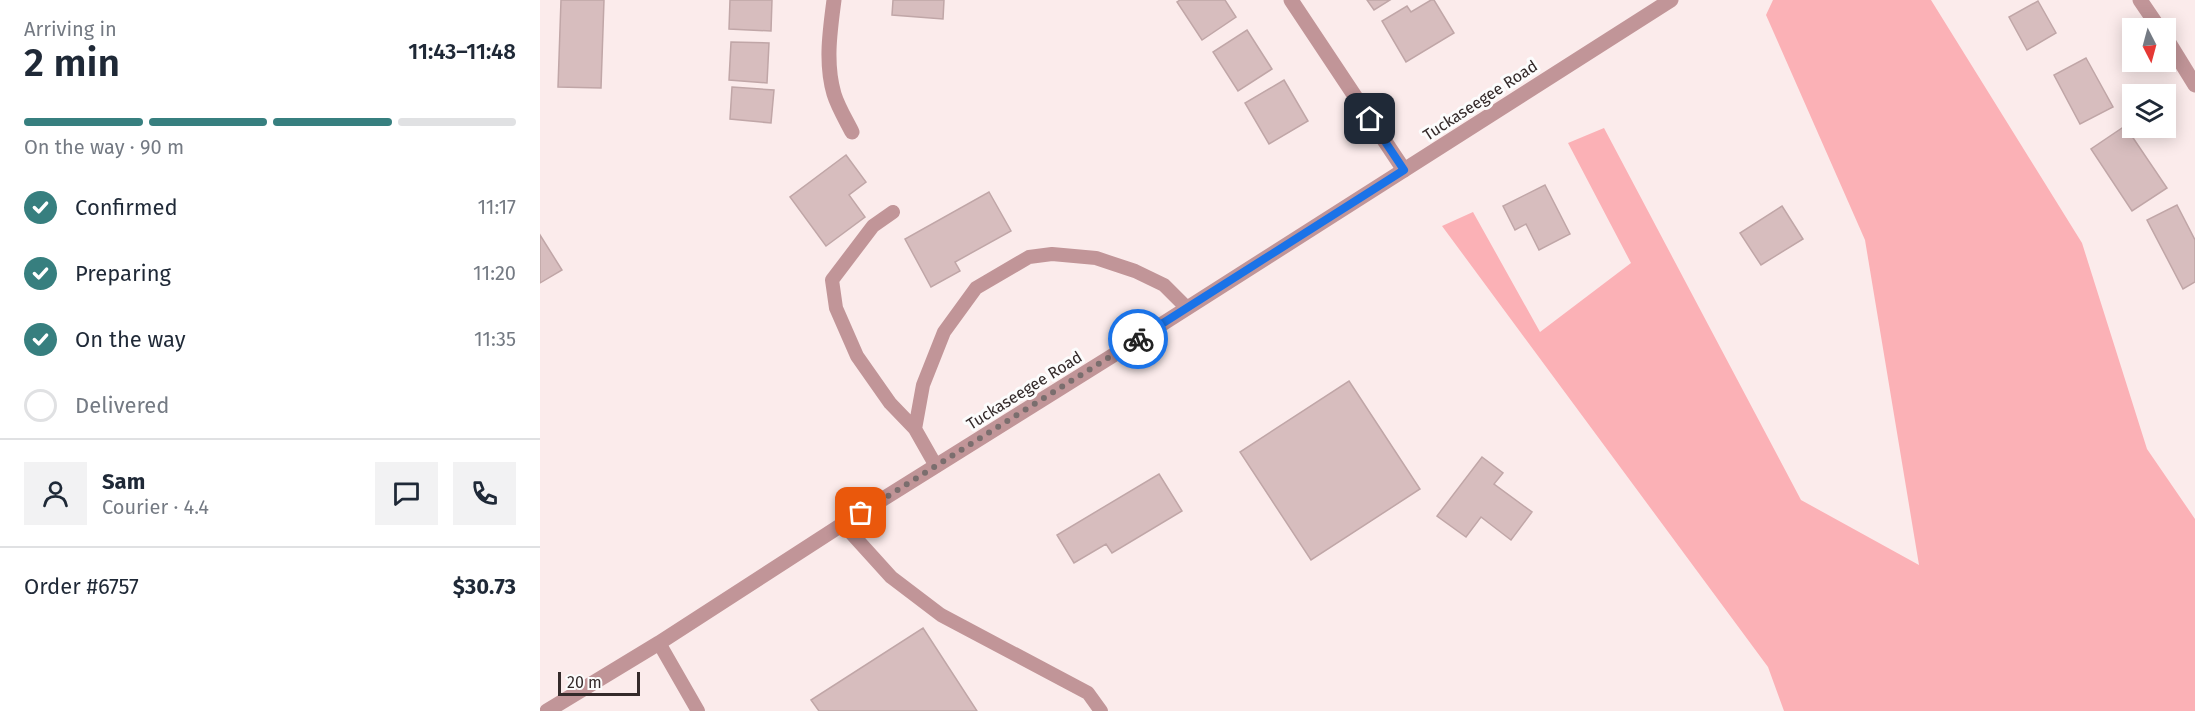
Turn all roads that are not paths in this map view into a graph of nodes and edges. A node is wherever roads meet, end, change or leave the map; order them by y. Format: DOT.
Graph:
graph roads {
  1 [pos="834,0"];
  2 [pos="1291,0"];
  3 [pos="2140,0"];
  4 [pos="1666,1"];
  5 [pos="2152,18"];
  6 [pos="2176,54"];
  7 [pos="2195,85"];
  8 [pos="852,132"];
  9 [pos="1404,170"];
  10 [pos="893,212"];
  11 [pos="1187,308"];
  12 [pos="915,429"];
  13 [pos="936,466"];
  14 [pos="843,524"];
  15 [pos="659,643"];
  16 [pos="547,711"];
  17 [pos="698,711"];
  18 [pos="1101,711"];
  1 -- 8 [label="street"];
  2 -- 9 [label="street"];
  3 -- 5 [label="street"];
  4 -- 9 [label="street, Tuckaseegee Road"];
  6 -- 7 [label="street"];
  9 -- 11 [label="street, Tuckaseegee Road"];
  10 -- 12 [label="lane"];
  11 -- 12 [label="lane"];
  11 -- 13 [label="street, Tuckaseegee Road"];
  12 -- 13 [label="lane"];
  13 -- 14 [label="street, Tuckaseegee Road"];
  14 -- 15 [label="street, Tuckaseegee Road"];
  14 -- 18 [label="lane"];
  15 -- 16 [label="street, Tuckaseegee Road"];
  15 -- 17 [label="lane"];
}
